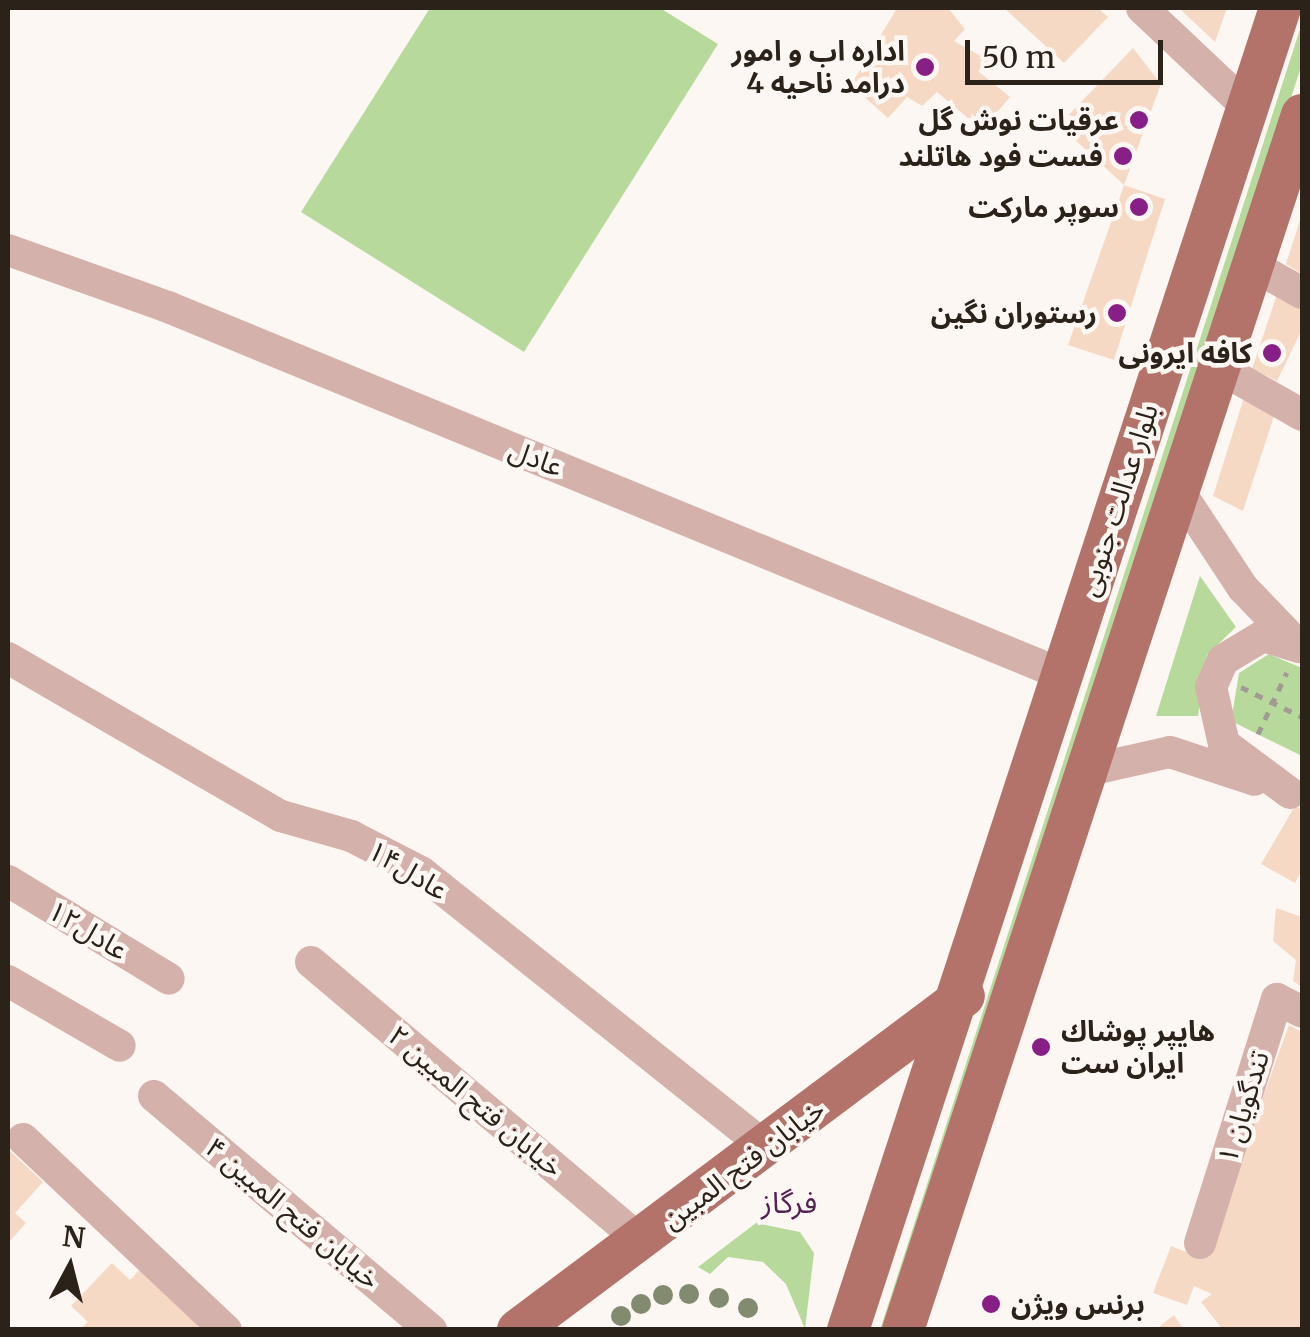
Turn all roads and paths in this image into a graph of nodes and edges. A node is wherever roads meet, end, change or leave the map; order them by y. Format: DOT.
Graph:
graph roads {
  1 [pos="1142,8"];
  2 [pos="1280,8"];
  3 [pos="1248,108"];
  4 [pos="1302,114"];
  5 [pos="1294,173"];
  6 [pos="8,250"];
  7 [pos="1254,266"];
  8 [pos="1302,294"];
  9 [pos="1218,367"];
  10 [pos="1302,415"];
  11 [pos="1177,488"];
  12 [pos="1301,647"];
  13 [pos="8,658"];
  14 [pos="1061,674"];
  15 [pos="1217,674"];
  16 [pos="1272,703"];
  17 [pos="1302,717"];
  18 [pos="1244,762"];
  19 [pos="1081,772"];
  20 [pos="1296,796"];
  21 [pos="8,881"];
  22 [pos="311,962"];
  23 [pos="168,979"];
  24 [pos="8,981"];
  25 [pos="964,996"];
  26 [pos="1302,1012"];
  27 [pos="120,1046"];
  28 [pos="154,1096"];
  29 [pos="976,1098"];
  30 [pos="23,1139"];
  31 [pos="768,1148"];
  32 [pos="906,1151"];
  33 [pos="640,1240"];
  34 [pos="1200,1243"];
  35 [pos="226,1330"];
  36 [pos="432,1330"];
  37 [pos="518,1330"];
  38 [pos="848,1330"];
  39 [pos="903,1330"];
  1 -- 3 [label="street"];
  2 -- 3 [label="main road, بلوار عدالت جنوبی"];
  3 -- 14 [label="main road, بلوار عدالت جنوبی"];
  4 -- 5 [label="main road"];
  5 -- 7 [label="main road"];
  6 -- 14 [label="street, عادل"];
  7 -- 8 [label="street"];
  7 -- 9 [label="main road"];
  9 -- 10 [label="street"];
  9 -- 11 [label="main road"];
  11 -- 12 [label="street"];
  11 -- 19 [label="main road"];
  12 -- 15 [label="street"];
  12 -- 16 [label="path"];
  13 -- 31 [label="street, عادل۱۴"];
  14 -- 25 [label="main road, بلوار عدالت جنوبی"];
  15 -- 16 [label="path"];
  15 -- 18 [label="street"];
  16 -- 17 [label="path"];
  16 -- 18 [label="path"];
  18 -- 20 [label="street"];
  19 -- 20 [label="street"];
  19 -- 29 [label="main road"];
  21 -- 23 [label="street, عادل۱۲"];
  22 -- 33 [label="street, خیابان فتح المبین ۲"];
  24 -- 27 [label="street"];
  25 -- 31 [label="main road, خیابان فتح المبین"];
  25 -- 32 [label="main road, بلوار عدالت جنوبی"];
  26 -- 34 [label="street, ۱ تندگویان"];
  28 -- 36 [label="street, خیابان فتح المبین ۴"];
  29 -- 32 [label="main road"];
  29 -- 39 [label="main road"];
  30 -- 35 [label="street"];
  31 -- 33 [label="main road, خیابان فتح المبین"];
  32 -- 38 [label="main road"];
  33 -- 37 [label="main road, خیابان فتح المبین"];
}
